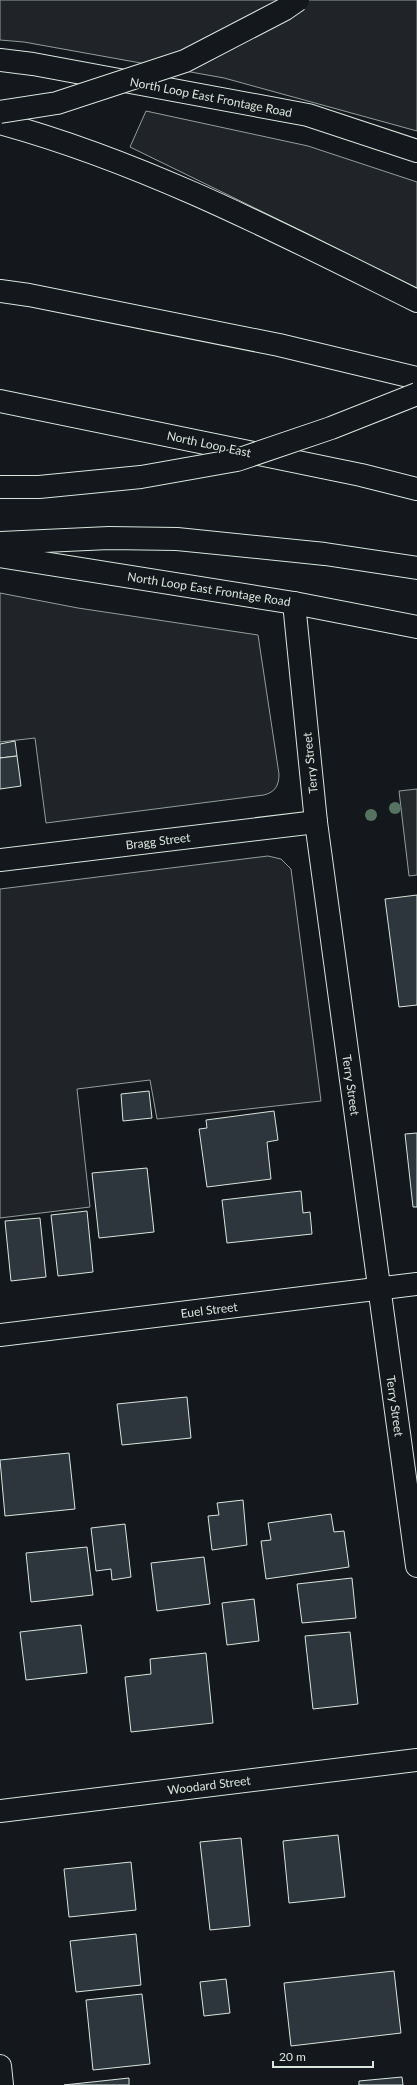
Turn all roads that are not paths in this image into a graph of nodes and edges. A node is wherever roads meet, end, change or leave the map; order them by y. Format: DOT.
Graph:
graph roads {
  1 [pos="298,0"];
  2 [pos="0,60"];
  3 [pos="0,112"];
  4 [pos="0,123"];
  5 [pos="417,151"];
  6 [pos="0,291"];
  7 [pos="417,301"];
  8 [pos="417,378"];
  9 [pos="417,394"];
  10 [pos="0,401"];
  11 [pos="0,487"];
  12 [pos="417,489"];
  13 [pos="0,543"];
  14 [pos="0,556"];
  15 [pos="417,568"];
  16 [pos="294,603"];
  17 [pos="417,628"];
  18 [pos="316,822"];
  19 [pos="0,860"];
  20 [pos="417,1284"];
  21 [pos="378,1289"];
  22 [pos="0,1335"];
  23 [pos="417,1566"];
  24 [pos="417,1760"];
  25 [pos="0,1810"];
  26 [pos="0,2066"];
  27 [pos="2,2085"];
  1 -- 3 [label="main road, bridge"];
  2 -- 5 [label="main road, North Loop East Frontage Road"];
  4 -- 7 [label="main road"];
  6 -- 8 [label="main road"];
  9 -- 11 [label="main road, bridge"];
  10 -- 12 [label="main road, North Loop East"];
  13 -- 15 [label="main road"];
  14 -- 16 [label="main road, North Loop East Frontage Road"];
  16 -- 17 [label="main road, North Loop East Frontage Road"];
  16 -- 18 [label="main road, Terry Street"];
  18 -- 19 [label="main road, Bragg Street"];
  18 -- 21 [label="main road, Terry Street"];
  20 -- 21 [label="main road, Euel Street"];
  21 -- 22 [label="main road, Euel Street"];
  21 -- 23 [label="main road, Terry Street"];
  24 -- 25 [label="main road, Woodard Street"];
  26 -- 27 [label="main road"];
}
